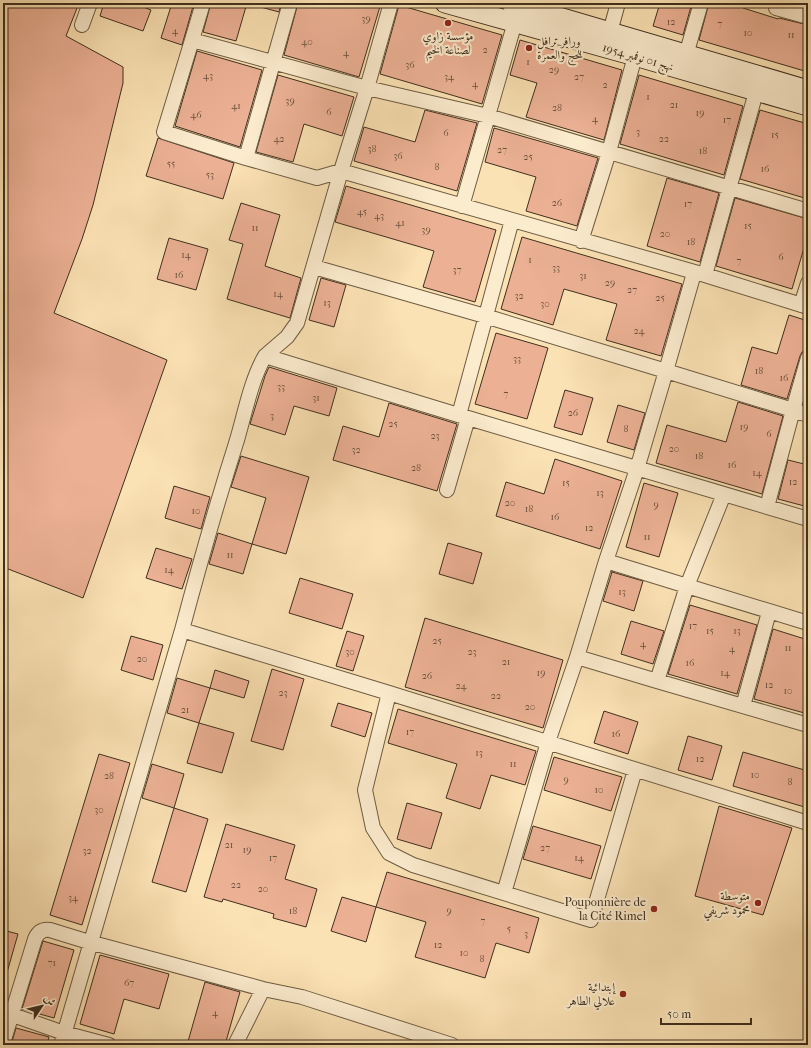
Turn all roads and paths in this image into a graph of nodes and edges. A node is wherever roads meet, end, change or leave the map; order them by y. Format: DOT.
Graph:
graph roads {
  1 [pos="90,3"];
  2 [pos="203,3"];
  3 [pos="290,3"];
  4 [pos="391,3"];
  5 [pos="445,3"];
  6 [pos="511,3"];
  7 [pos="618,3"];
  8 [pos="701,3"];
  9 [pos="777,3"];
  10 [pos="538,6"];
  11 [pos="808,17"];
  12 [pos="515,22"];
  13 [pos="82,25"];
  14 [pos="610,32"];
  15 [pos="192,40"];
  16 [pos="686,55"];
  17 [pos="635,56"];
  18 [pos="272,63"];
  19 [pos="367,88"];
  20 [pos="808,90"];
  21 [pos="756,92"];
  22 [pos="808,106"];
  23 [pos="488,116"];
  24 [pos="609,152"];
  25 [pos="246,158"];
  26 [pos="341,171"];
  27 [pos="729,187"];
  28 [pos="462,206"];
  29 [pos="808,211"];
  30 [pos="512,220"];
  31 [pos="581,241"];
  32 [pos="314,268"];
  33 [pos="700,274"];
  34 [pos="808,283"];
  35 [pos="805,306"];
  36 [pos="485,316"];
  37 [pos="265,356"];
  38 [pos="808,358"];
  39 [pos="666,371"];
  40 [pos="793,410"];
  41 [pos="808,415"];
  42 [pos="464,417"];
  43 [pos="637,469"];
  44 [pos="447,490"];
  45 [pos="724,494"];
  46 [pos="767,506"];
  47 [pos="808,519"];
  48 [pos="606,561"];
  49 [pos="687,586"];
  50 [pos="769,612"];
  51 [pos="808,623"];
  52 [pos="182,630"];
  53 [pos="577,657"];
  54 [pos="657,681"];
  55 [pos="389,692"];
  56 [pos="743,706"];
  57 [pos="808,725"];
  58 [pos="548,742"];
  59 [pos="635,770"];
  60 [pos="808,823"];
  61 [pos="504,893"];
  62 [pos="90,942"];
  63 [pos="263,989"];
  64 [pos="7,1013"];
  65 [pos="62,1039"];
  66 [pos="3,1043"];
  67 [pos="109,1045"];
  68 [pos="235,1045"];
  69 [pos="452,1045"];
  1 -- 13 [label="street"];
  2 -- 15 [label="street"];
  3 -- 18 [label="street"];
  4 -- 19 [label="street"];
  5 -- 12 [label="main road, نهج 01 نوفمبر 1954"];
  6 -- 10 [label="main road, نهج 01 نوفمبر 1954"];
  7 -- 14 [label="street"];
  8 -- 16 [label="street"];
  9 -- 11 [label="street"];
  10 -- 14 [label="main road, نهج 01 نوفمبر 1954"];
  12 -- 17 [label="main road, نهج 01 نوفمبر 1954"];
  12 -- 23 [label="street"];
  14 -- 16 [label="main road, نهج 01 نوفمبر 1954"];
  15 -- 18 [label="street"];
  15 -- 25 [label="street"];
  16 -- 20 [label="main road, نهج 01 نوفمبر 1954"];
  17 -- 21 [label="main road, نهج 01 نوفمبر 1954"];
  17 -- 24 [label="street"];
  18 -- 19 [label="street"];
  18 -- 25 [label="street"];
  19 -- 23 [label="street"];
  19 -- 26 [label="street"];
  21 -- 22 [label="main road, نهج 01 نوفمبر 1954"];
  21 -- 27 [label="street"];
  23 -- 24 [label="street"];
  23 -- 28 [label="street"];
  24 -- 27 [label="street"];
  24 -- 31 [label="street"];
  25 -- 26 [label="street"];
  26 -- 28 [label="street"];
  26 -- 32 [label="street"];
  27 -- 29 [label="street"];
  27 -- 33 [label="street"];
  28 -- 30 [label="street"];
  30 -- 31 [label="street"];
  30 -- 36 [label="street"];
  31 -- 33 [label="street"];
  32 -- 36 [label="street"];
  32 -- 37 [label="street"];
  33 -- 35 [label="street"];
  33 -- 39 [label="street"];
  34 -- 35 [label="street"];
  36 -- 39 [label="street"];
  36 -- 42 [label="street"];
  37 -- 42 [label="street"];
  37 -- 52 [label="street"];
  38 -- 40 [label="street"];
  39 -- 40 [label="street"];
  39 -- 43 [label="street"];
  40 -- 41 [label="street"];
  40 -- 46 [label="street"];
  42 -- 43 [label="street"];
  42 -- 44 [label="street"];
  43 -- 45 [label="street"];
  43 -- 48 [label="street"];
  45 -- 46 [label="street"];
  45 -- 49 [label="street"];
  46 -- 47 [label="street"];
  48 -- 49 [label="street"];
  48 -- 53 [label="street"];
  49 -- 50 [label="street"];
  49 -- 54 [label="street"];
  50 -- 51 [label="street"];
  50 -- 56 [label="street"];
  52 -- 55 [label="street"];
  52 -- 62 [label="street"];
  53 -- 54 [label="street"];
  53 -- 58 [label="street"];
  54 -- 56 [label="street"];
  55 -- 58 [label="street"];
  55 -- 61 [label="street"];
  56 -- 57 [label="street"];
  58 -- 59 [label="street"];
  58 -- 61 [label="street"];
  59 -- 60 [label="street"];
  59 -- 61 [label="street"];
  62 -- 63 [label="street"];
  62 -- 64 [label="street"];
  62 -- 65 [label="street"];
  63 -- 68 [label="street"];
  63 -- 69 [label="street"];
  64 -- 65 [label="street"];
  64 -- 66 [label="street"];
  65 -- 67 [label="street"];
}
